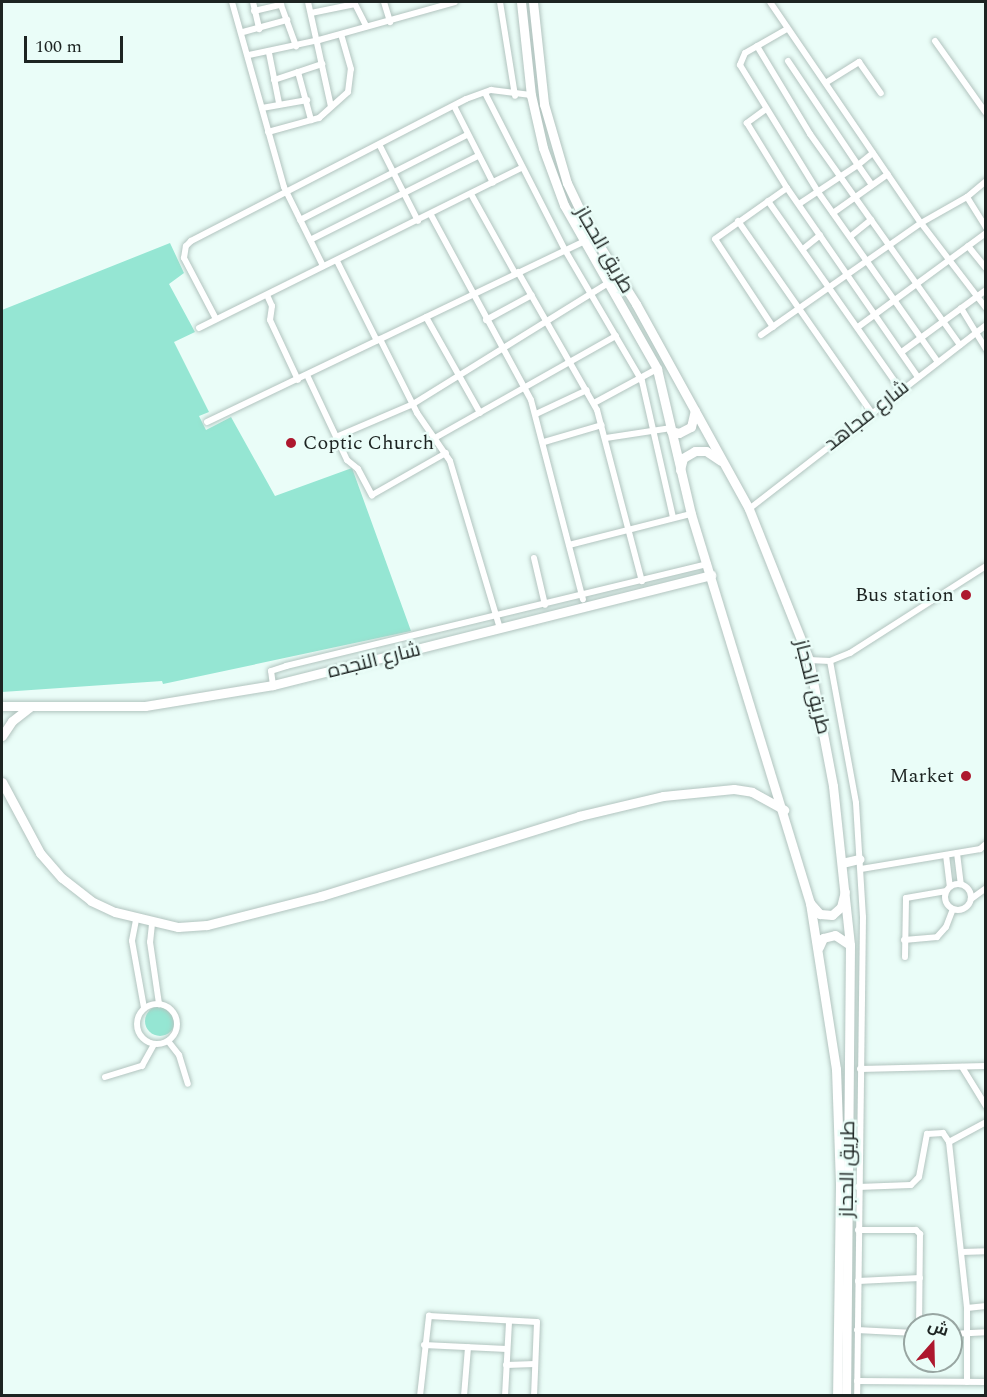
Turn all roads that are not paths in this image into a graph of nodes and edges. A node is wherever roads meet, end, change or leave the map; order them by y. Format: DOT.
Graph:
graph roads {
  1 [pos="232,2"];
  2 [pos="253,2"];
  3 [pos="308,2"];
  4 [pos="384,2"];
  5 [pos="454,2"];
  6 [pos="500,2"];
  7 [pos="521,2"];
  8 [pos="533,2"];
  9 [pos="770,2"];
  10 [pos="446,3"];
  11 [pos="254,11"];
  12 [pos="311,13"];
  13 [pos="287,20"];
  14 [pos="390,22"];
  15 [pos="366,26"];
  16 [pos="787,28"];
  17 [pos="259,29"];
  18 [pos="243,32"];
  19 [pos="341,35"];
  20 [pos="319,40"];
  21 [pos="935,41"];
  22 [pos="296,46"];
  23 [pos="757,46"];
  24 [pos="269,52"];
  25 [pos="249,55"];
  26 [pos="788,61"];
  27 [pos="322,64"];
  28 [pos="298,72"];
  29 [pos="274,80"];
  30 [pos="827,82"];
  31 [pos="485,93"];
  32 [pos="881,93"];
  33 [pos="531,95"];
  34 [pos="515,96"];
  35 [pos="307,100"];
  36 [pos="279,104"];
  37 [pos="454,106"];
  38 [pos="331,107"];
  39 [pos="262,108"];
  40 [pos="766,109"];
  41 [pos="986,113"];
  42 [pos="311,120"];
  43 [pos="268,132"];
  44 [pos="467,135"];
  45 [pos="380,146"];
  46 [pos="873,153"];
  47 [pos="478,156"];
  48 [pos="858,165"];
  49 [pos="522,168"];
  50 [pos="394,173"];
  51 [pos="888,174"];
  52 [pos="840,178"];
  53 [pos="493,183"];
  54 [pos="984,184"];
  55 [pos="872,185"];
  56 [pos="787,188"];
  57 [pos="285,192"];
  58 [pos="818,192"];
  59 [pos="404,194"];
  60 [pos="471,194"];
  61 [pos="855,197"];
  62 [pos="968,197"];
  63 [pos="768,201"];
  64 [pos="799,204"];
  65 [pos="834,213"];
  66 [pos="430,215"];
  67 [pos="300,220"];
  68 [pos="738,220"];
  69 [pos="871,220"];
  70 [pos="418,221"];
  71 [pos="921,223"];
  72 [pos="986,228"];
  73 [pos="986,233"];
  74 [pos="820,235"];
  75 [pos="851,236"];
  76 [pos="312,239"];
  77 [pos="585,241"];
  78 [pos="891,245"];
  79 [pos="968,246"];
  80 [pos="803,249"];
  81 [pos="565,250"];
  82 [pos="338,261"];
  83 [pos="868,261"];
  84 [pos="949,262"];
  85 [pos="985,265"];
  86 [pos="323,266"];
  87 [pos="517,273"];
  88 [pos="849,275"];
  89 [pos="920,283"];
  90 [pos="608,284"];
  91 [pos="831,289"];
  92 [pos="986,290"];
  93 [pos="590,293"];
  94 [pos="267,294"];
  95 [pos="471,295"];
  96 [pos="532,295"];
  97 [pos="976,296"];
  98 [pos="897,299"];
  99 [pos="961,308"];
  100 [pos="986,308"];
  101 [pos="799,309"];
  102 [pos="876,314"];
  103 [pos="426,316"];
  104 [pos="216,320"];
  105 [pos="486,320"];
  106 [pos="546,320"];
  107 [pos="944,321"];
  108 [pos="986,325"];
  109 [pos="773,327"];
  110 [pos="858,327"];
  111 [pos="199,328"];
  112 [pos="976,332"];
  113 [pos="761,335"];
  114 [pos="616,336"];
  115 [pos="924,337"];
  116 [pos="379,340"];
  117 [pos="960,345"];
  118 [pos="501,347"];
  119 [pos="986,349"];
  120 [pos="903,351"];
  121 [pos="571,362"];
  122 [pos="938,362"];
  123 [pos="657,369"];
  124 [pos="458,373"];
  125 [pos="307,375"];
  126 [pos="918,377"];
  127 [pos="640,378"];
  128 [pos="298,380"];
  129 [pos="525,387"];
  130 [pos="587,390"];
  131 [pos="901,390"];
  132 [pos="594,403"];
  133 [pos="413,404"];
  134 [pos="694,409"];
  135 [pos="872,412"];
  136 [pos="480,413"];
  137 [pos="536,414"];
  138 [pos="207,422"];
  139 [pos="602,425"];
  140 [pos="671,429"];
  141 [pos="654,431"];
  142 [pos="336,437"];
  143 [pos="606,438"];
  144 [pos="433,439"];
  145 [pos="544,442"];
  146 [pos="446,453"];
  147 [pos="725,464"];
  148 [pos="680,471"];
  149 [pos="749,509"];
  150 [pos="691,514"];
  151 [pos="673,518"];
  152 [pos="629,530"];
  153 [pos="569,544"];
  154 [pos="534,558"];
  155 [pos="708,564"];
  156 [pos="986,566"];
  157 [pos="711,575"];
  158 [pos="642,581"];
  159 [pos="582,596"];
  160 [pos="545,605"];
  161 [pos="586,608"];
  162 [pos="496,617"];
  163 [pos="500,630"];
  164 [pos="809,660"];
  165 [pos="830,661"];
  166 [pos="273,686"];
  167 [pos="2,706"];
  168 [pos="31,706"];
  169 [pos="2,736"];
  170 [pos="2,782"];
  171 [pos="784,810"];
  172 [pos="986,844"];
  173 [pos="957,853"];
  174 [pos="946,855"];
  175 [pos="842,863"];
  176 [pos="861,864"];
  177 [pos="961,884"];
  178 [pos="846,886"];
  179 [pos="986,888"];
  180 [pos="948,889"];
  181 [pos="972,899"];
  182 [pos="810,903"];
  183 [pos="953,909"];
  184 [pos="136,920"];
  185 [pos="152,924"];
  186 [pos="904,940"];
  187 [pos="850,945"];
  188 [pos="819,947"];
  189 [pos="905,957"];
  190 [pos="159,1004"];
  191 [pos="144,1008"];
  192 [pos="861,1032"];
  193 [pos="849,1033"];
  194 [pos="168,1041"];
  195 [pos="154,1044"];
  196 [pos="986,1066"];
  197 [pos="962,1067"];
  198 [pos="860,1069"];
  199 [pos="105,1077"];
  200 [pos="188,1084"];
  201 [pos="986,1106"];
  202 [pos="986,1122"];
  203 [pos="949,1142"];
  204 [pos="858,1187"];
  205 [pos="858,1230"];
  206 [pos="986,1251"];
  207 [pos="962,1252"];
  208 [pos="920,1278"];
  209 [pos="858,1281"];
  210 [pos="986,1306"];
  211 [pos="967,1308"];
  212 [pos="919,1313"];
  213 [pos="509,1321"];
  214 [pos="857,1330"];
  215 [pos="903,1332"];
  216 [pos="986,1332"];
  217 [pos="963,1333"];
  218 [pos="967,1333"];
  219 [pos="424,1345"];
  220 [pos="468,1347"];
  221 [pos="507,1349"];
  222 [pos="535,1364"];
  223 [pos="506,1365"];
  224 [pos="856,1381"];
  225 [pos="967,1382"];
  226 [pos="986,1382"];
  227 [pos="420,1395"];
  228 [pos="464,1395"];
  229 [pos="505,1395"];
  230 [pos="534,1395"];
  231 [pos="837,1395"];
  232 [pos="846,1395"];
  233 [pos="856,1395"];
  1 -- 18 [label="street"];
  2 -- 11 [label="street"];
  3 -- 12 [label="street"];
  4 -- 14 [label="street"];
  5 -- 10 [label="street"];
  6 -- 34 [label="street"];
  7 -- 33 [label="main road, طريق الحجاز"];
  8 -- 134 [label="main road, طريق الحجاز"];
  9 -- 16 [label="street"];
  10 -- 14 [label="street"];
  11 -- 13 [label="street"];
  11 -- 17 [label="street"];
  12 -- 15 [label="street"];
  12 -- 20 [label="street"];
  13 -- 17 [label="street"];
  13 -- 22 [label="street"];
  14 -- 15 [label="street"];
  15 -- 19 [label="street"];
  16 -- 23 [label="street"];
  16 -- 30 [label="street"];
  17 -- 18 [label="street"];
  18 -- 25 [label="street"];
  19 -- 20 [label="street"];
  19 -- 38 [label="street"];
  20 -- 22 [label="street"];
  20 -- 27 [label="street"];
  21 -- 41 [label="street"];
  22 -- 24 [label="street"];
  23 -- 40 [label="street"];
  23 -- 52 [label="street"];
  24 -- 25 [label="street"];
  24 -- 29 [label="street"];
  25 -- 39 [label="street"];
  26 -- 48 [label="street"];
  27 -- 28 [label="street"];
  27 -- 38 [label="street"];
  28 -- 29 [label="street"];
  28 -- 35 [label="street"];
  29 -- 36 [label="street"];
  30 -- 32 [label="street"];
  30 -- 46 [label="street"];
  31 -- 34 [label="street"];
  31 -- 37 [label="street"];
  31 -- 49 [label="street"];
  33 -- 34 [label="street"];
  33 -- 77 [label="main road, طريق الحجاز"];
  35 -- 36 [label="street"];
  35 -- 42 [label="street"];
  36 -- 39 [label="street"];
  37 -- 44 [label="street"];
  37 -- 45 [label="street"];
  38 -- 42 [label="street"];
  39 -- 43 [label="street"];
  40 -- 56 [label="street"];
  40 -- 58 [label="street"];
  42 -- 43 [label="street"];
  43 -- 57 [label="street"];
  44 -- 47 [label="street"];
  44 -- 50 [label="street"];
  45 -- 50 [label="street"];
  45 -- 57 [label="street"];
  46 -- 48 [label="street"];
  46 -- 51 [label="street"];
  47 -- 53 [label="street"];
  47 -- 59 [label="street"];
  48 -- 52 [label="street"];
  48 -- 55 [label="street"];
  49 -- 53 [label="street"];
  49 -- 81 [label="street"];
  50 -- 59 [label="street"];
  50 -- 67 [label="street"];
  51 -- 55 [label="street"];
  51 -- 71 [label="street"];
  52 -- 58 [label="street"];
  52 -- 61 [label="street"];
  53 -- 60 [label="street"];
  54 -- 62 [label="street"];
  55 -- 61 [label="street"];
  56 -- 63 [label="street"];
  56 -- 64 [label="street"];
  57 -- 67 [label="street"];
  57 -- 104 [label="street"];
  58 -- 64 [label="street"];
  58 -- 65 [label="street"];
  59 -- 70 [label="street"];
  59 -- 76 [label="street"];
  60 -- 66 [label="street"];
  60 -- 87 [label="street"];
  61 -- 65 [label="street"];
  61 -- 69 [label="street"];
  62 -- 71 [label="street"];
  62 -- 72 [label="street"];
  63 -- 68 [label="street"];
  63 -- 80 [label="street"];
  64 -- 74 [label="street"];
  65 -- 75 [label="street"];
  66 -- 70 [label="street"];
  66 -- 95 [label="street"];
  67 -- 76 [label="street"];
  68 -- 101 [label="street"];
  68 -- 109 [label="street"];
  69 -- 75 [label="street"];
  69 -- 78 [label="street"];
  70 -- 82 [label="street"];
  71 -- 78 [label="street"];
  71 -- 84 [label="street"];
  73 -- 79 [label="street"];
  74 -- 80 [label="street"];
  74 -- 88 [label="street"];
  75 -- 83 [label="street"];
  76 -- 86 [label="street"];
  77 -- 81 [label="street"];
  77 -- 90 [label="main road, طريق الحجاز"];
  78 -- 83 [label="street"];
  78 -- 89 [label="street"];
  79 -- 84 [label="street"];
  79 -- 85 [label="street"];
  80 -- 91 [label="street"];
  81 -- 87 [label="street"];
  81 -- 93 [label="street"];
  82 -- 86 [label="street"];
  82 -- 116 [label="street"];
  83 -- 88 [label="street"];
  83 -- 98 [label="street"];
  84 -- 89 [label="street"];
  84 -- 97 [label="street"];
  86 -- 94 [label="street"];
  87 -- 95 [label="street"];
  87 -- 96 [label="street"];
  88 -- 91 [label="street"];
  88 -- 102 [label="street"];
  89 -- 98 [label="street"];
  89 -- 107 [label="street"];
  90 -- 93 [label="street"];
  90 -- 123 [label="main road, طريق الحجاز"];
  91 -- 101 [label="street"];
  91 -- 110 [label="street"];
  92 -- 97 [label="street"];
  93 -- 106 [label="street"];
  93 -- 114 [label="street"];
  94 -- 104 [label="street"];
  94 -- 128 [label="street"];
  95 -- 103 [label="street"];
  95 -- 105 [label="street"];
  96 -- 105 [label="street"];
  96 -- 106 [label="street"];
  97 -- 99 [label="street"];
  97 -- 100 [label="street"];
  98 -- 102 [label="street"];
  98 -- 115 [label="street"];
  99 -- 107 [label="street"];
  99 -- 112 [label="street"];
  101 -- 109 [label="street"];
  101 -- 135 [label="street"];
  102 -- 110 [label="street"];
  102 -- 120 [label="street"];
  103 -- 116 [label="street"];
  103 -- 124 [label="street"];
  104 -- 111 [label="street"];
  105 -- 118 [label="street"];
  106 -- 118 [label="street"];
  106 -- 121 [label="street"];
  107 -- 115 [label="street"];
  107 -- 117 [label="street"];
  108 -- 112 [label="street, شارع مجاهد"];
  109 -- 113 [label="street"];
  110 -- 131 [label="street"];
  112 -- 117 [label="street, شارع مجاهد"];
  112 -- 119 [label="street"];
  114 -- 121 [label="street"];
  114 -- 127 [label="street"];
  115 -- 120 [label="street"];
  115 -- 122 [label="street"];
  116 -- 125 [label="street"];
  116 -- 133 [label="street"];
  117 -- 122 [label="street, شارع مجاهد"];
  118 -- 124 [label="street"];
  118 -- 129 [label="street"];
  120 -- 126 [label="street"];
  121 -- 129 [label="street"];
  121 -- 130 [label="street"];
  122 -- 126 [label="street, شارع مجاهد"];
  123 -- 127 [label="street"];
  123 -- 140 [label="main road, طريق الحجاز"];
  124 -- 133 [label="street"];
  124 -- 136 [label="street"];
  125 -- 128 [label="street"];
  125 -- 142 [label="street"];
  126 -- 131 [label="street, شارع مجاهد"];
  127 -- 132 [label="street"];
  127 -- 141 [label="street"];
  128 -- 138 [label="street"];
  129 -- 136 [label="street"];
  129 -- 137 [label="street"];
  130 -- 132 [label="street"];
  130 -- 137 [label="street"];
  131 -- 135 [label="street, شارع مجاهد"];
  132 -- 139 [label="street"];
  133 -- 142 [label="street"];
  133 -- 144 [label="street"];
  134 -- 140 [label="main road"];
  134 -- 147 [label="main road, طريق الحجاز"];
  135 -- 149 [label="street, شارع مجاهد"];
  136 -- 144 [label="street"];
  137 -- 145 [label="street"];
  139 -- 143 [label="street"];
  139 -- 145 [label="street"];
  140 -- 141 [label="street"];
  140 -- 148 [label="main road, طريق الحجاز"];
  141 -- 143 [label="street"];
  141 -- 151 [label="street"];
  142 -- 146 [label="street"];
  143 -- 152 [label="street"];
  144 -- 146 [label="street"];
  145 -- 153 [label="street"];
  146 -- 162 [label="street"];
  147 -- 148 [label="main road"];
  147 -- 149 [label="main road, طريق الحجاز"];
  148 -- 150 [label="main road, طريق الحجاز"];
  149 -- 164 [label="main road, طريق الحجاز"];
  150 -- 151 [label="street"];
  150 -- 155 [label="main road, طريق الحجاز"];
  151 -- 152 [label="street"];
  152 -- 153 [label="street"];
  152 -- 158 [label="street"];
  153 -- 159 [label="street"];
  154 -- 160 [label="street"];
  155 -- 157 [label="main road, طريق الحجاز"];
  155 -- 158 [label="street"];
  156 -- 165 [label="street"];
  157 -- 161 [label="main road, شارع النجده"];
  157 -- 171 [label="main road, طريق الحجاز"];
  158 -- 159 [label="street"];
  159 -- 160 [label="street"];
  159 -- 161 [label="street"];
  160 -- 162 [label="street"];
  161 -- 163 [label="main road, شارع النجده"];
  162 -- 163 [label="street"];
  162 -- 166 [label="street"];
  163 -- 166 [label="main road, شارع النجده"];
  164 -- 165 [label="street"];
  164 -- 175 [label="main road, طريق الحجاز"];
  165 -- 176 [label="street"];
  166 -- 168 [label="main road, شارع النجده"];
  167 -- 168 [label="main road, شارع النجده"];
  168 -- 169 [label="main road"];
  170 -- 184 [label="main road"];
  171 -- 182 [label="main road, طريق الحجاز"];
  171 -- 185 [label="main road"];
  172 -- 173 [label="street"];
  173 -- 174 [label="street"];
  173 -- 177 [label="street"];
  174 -- 176 [label="street"];
  174 -- 180 [label="street"];
  175 -- 176 [label="main road"];
  175 -- 178 [label="main road, طريق الحجاز"];
  176 -- 192 [label="street"];
  177 -- 180 [label="street"];
  177 -- 181 [label="street"];
  178 -- 182 [label="main road"];
  178 -- 187 [label="main road, طريق الحجاز"];
  179 -- 181 [label="street"];
  180 -- 183 [label="street"];
  180 -- 186 [label="street"];
  181 -- 183 [label="street"];
  182 -- 188 [label="main road, طريق الحجاز"];
  183 -- 186 [label="street"];
  184 -- 185 [label="main road"];
  184 -- 191 [label="street"];
  185 -- 190 [label="street"];
  186 -- 189 [label="street"];
  187 -- 188 [label="main road"];
  187 -- 193 [label="main road, طريق الحجاز"];
  188 -- 231 [label="main road, طريق الحجاز"];
  190 -- 191 [label="street"];
  190 -- 194 [label="street"];
  191 -- 195 [label="street"];
  192 -- 193 [label="street"];
  192 -- 198 [label="street"];
  193 -- 232 [label="main road, طريق الحجاز"];
  194 -- 195 [label="street"];
  194 -- 200 [label="street"];
  195 -- 199 [label="street"];
  196 -- 197 [label="street"];
  197 -- 198 [label="street"];
  197 -- 201 [label="street"];
  198 -- 204 [label="street"];
  202 -- 203 [label="street"];
  203 -- 204 [label="street"];
  203 -- 207 [label="street"];
  204 -- 205 [label="street"];
  205 -- 208 [label="street"];
  205 -- 209 [label="street"];
  206 -- 207 [label="street"];
  207 -- 211 [label="street"];
  208 -- 209 [label="street"];
  208 -- 212 [label="street"];
  209 -- 214 [label="street"];
  210 -- 211 [label="street"];
  211 -- 218 [label="street"];
  213 -- 219 [label="street"];
  213 -- 221 [label="street"];
  213 -- 222 [label="street"];
  214 -- 215 [label="street"];
  214 -- 224 [label="street"];
  216 -- 218 [label="street"];
  217 -- 218 [label="street"];
  218 -- 225 [label="street"];
  219 -- 220 [label="street"];
  219 -- 227 [label="street"];
  220 -- 221 [label="street"];
  220 -- 228 [label="street"];
  221 -- 223 [label="street"];
  222 -- 223 [label="street"];
  222 -- 230 [label="street"];
  223 -- 229 [label="street"];
  224 -- 225 [label="street"];
  224 -- 233 [label="street"];
  225 -- 226 [label="street"];
}
